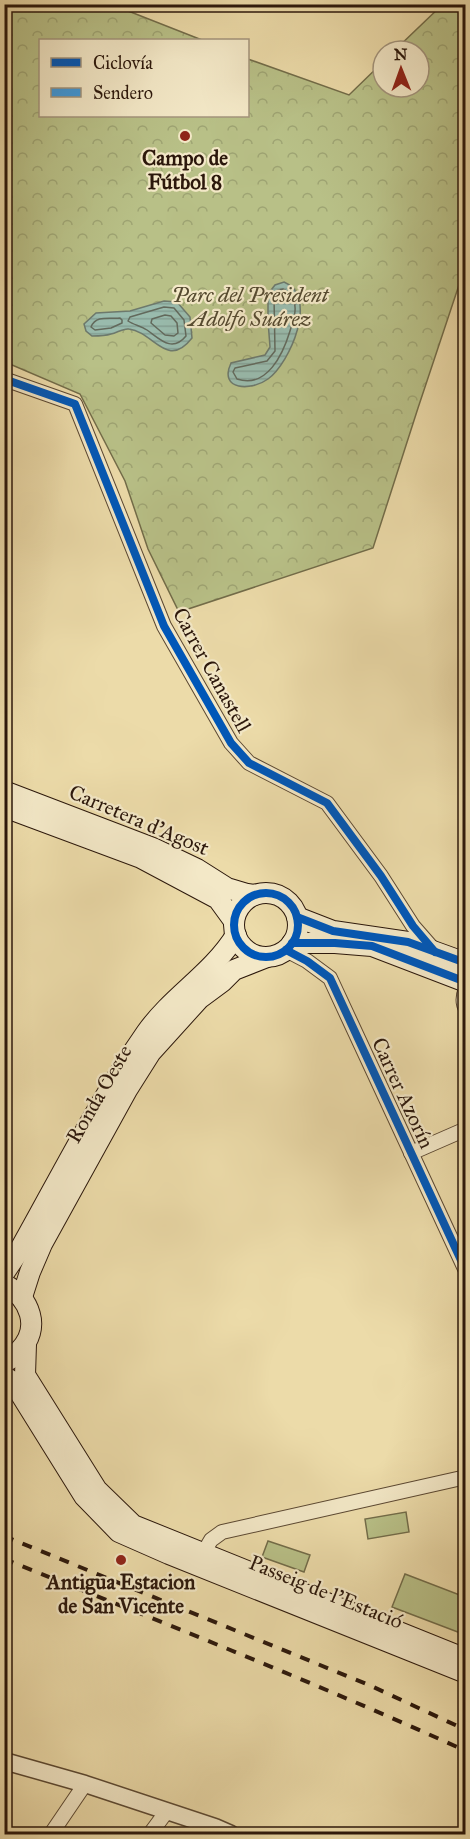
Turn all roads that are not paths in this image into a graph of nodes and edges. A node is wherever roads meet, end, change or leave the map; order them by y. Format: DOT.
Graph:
graph roads {
  1 [pos="4,379"];
  2 [pos="4,791"];
  3 [pos="4,807"];
  4 [pos="254,895"];
  5 [pos="297,917"];
  6 [pos="235,928"];
  7 [pos="282,950"];
  8 [pos="435,952"];
  9 [pos="465,963"];
  10 [pos="465,982"];
  11 [pos="465,989"];
  12 [pos="465,1009"];
  13 [pos="465,1129"];
  14 [pos="411,1153"];
  15 [pos="465,1271"];
  16 [pos="4,1273"];
  17 [pos="4,1284"];
  18 [pos="22,1297"];
  19 [pos="26,1344"];
  20 [pos="4,1362"];
  21 [pos="4,1376"];
  22 [pos="465,1477"];
  23 [pos="204,1552"];
  24 [pos="465,1659"];
  25 [pos="465,1673"];
  26 [pos="6,1764"];
  27 [pos="85,1784"];
  28 [pos="167,1811"];
  29 [pos="51,1834"];
  30 [pos="150,1834"];
  31 [pos="231,1834"];
  1 -- 8 [label="street, Carrer Canastell"];
  2 -- 4 [label="main road, Carretera d'Agost"];
  3 -- 6 [label="main road, Carretera d'Agost"];
  4 -- 5 [label="main road"];
  4 -- 6 [label="main road"];
  5 -- 7 [label="main road"];
  5 -- 8 [label="main road"];
  6 -- 7 [label="main road"];
  6 -- 16 [label="main road, Ronda Oeste"];
  7 -- 10 [label="main road"];
  7 -- 14 [label="street, Carrer Azorín"];
  7 -- 18 [label="main road, Ronda Oeste"];
  8 -- 9 [label="main road"];
  11 -- 12 [label="street"];
  13 -- 14 [label="street"];
  14 -- 15 [label="street, Carrer Azorín"];
  17 -- 18 [label="main road"];
  18 -- 19 [label="main road"];
  19 -- 20 [label="main road"];
  19 -- 23 [label="main road"];
  21 -- 25 [label="main road, Passeig de l'Estació"];
  22 -- 23 [label="street"];
  23 -- 24 [label="main road, Passeig de l'Estació"];
  26 -- 27 [label="street"];
  27 -- 28 [label="street"];
  27 -- 29 [label="street"];
  28 -- 30 [label="street"];
  28 -- 31 [label="street"];
}
